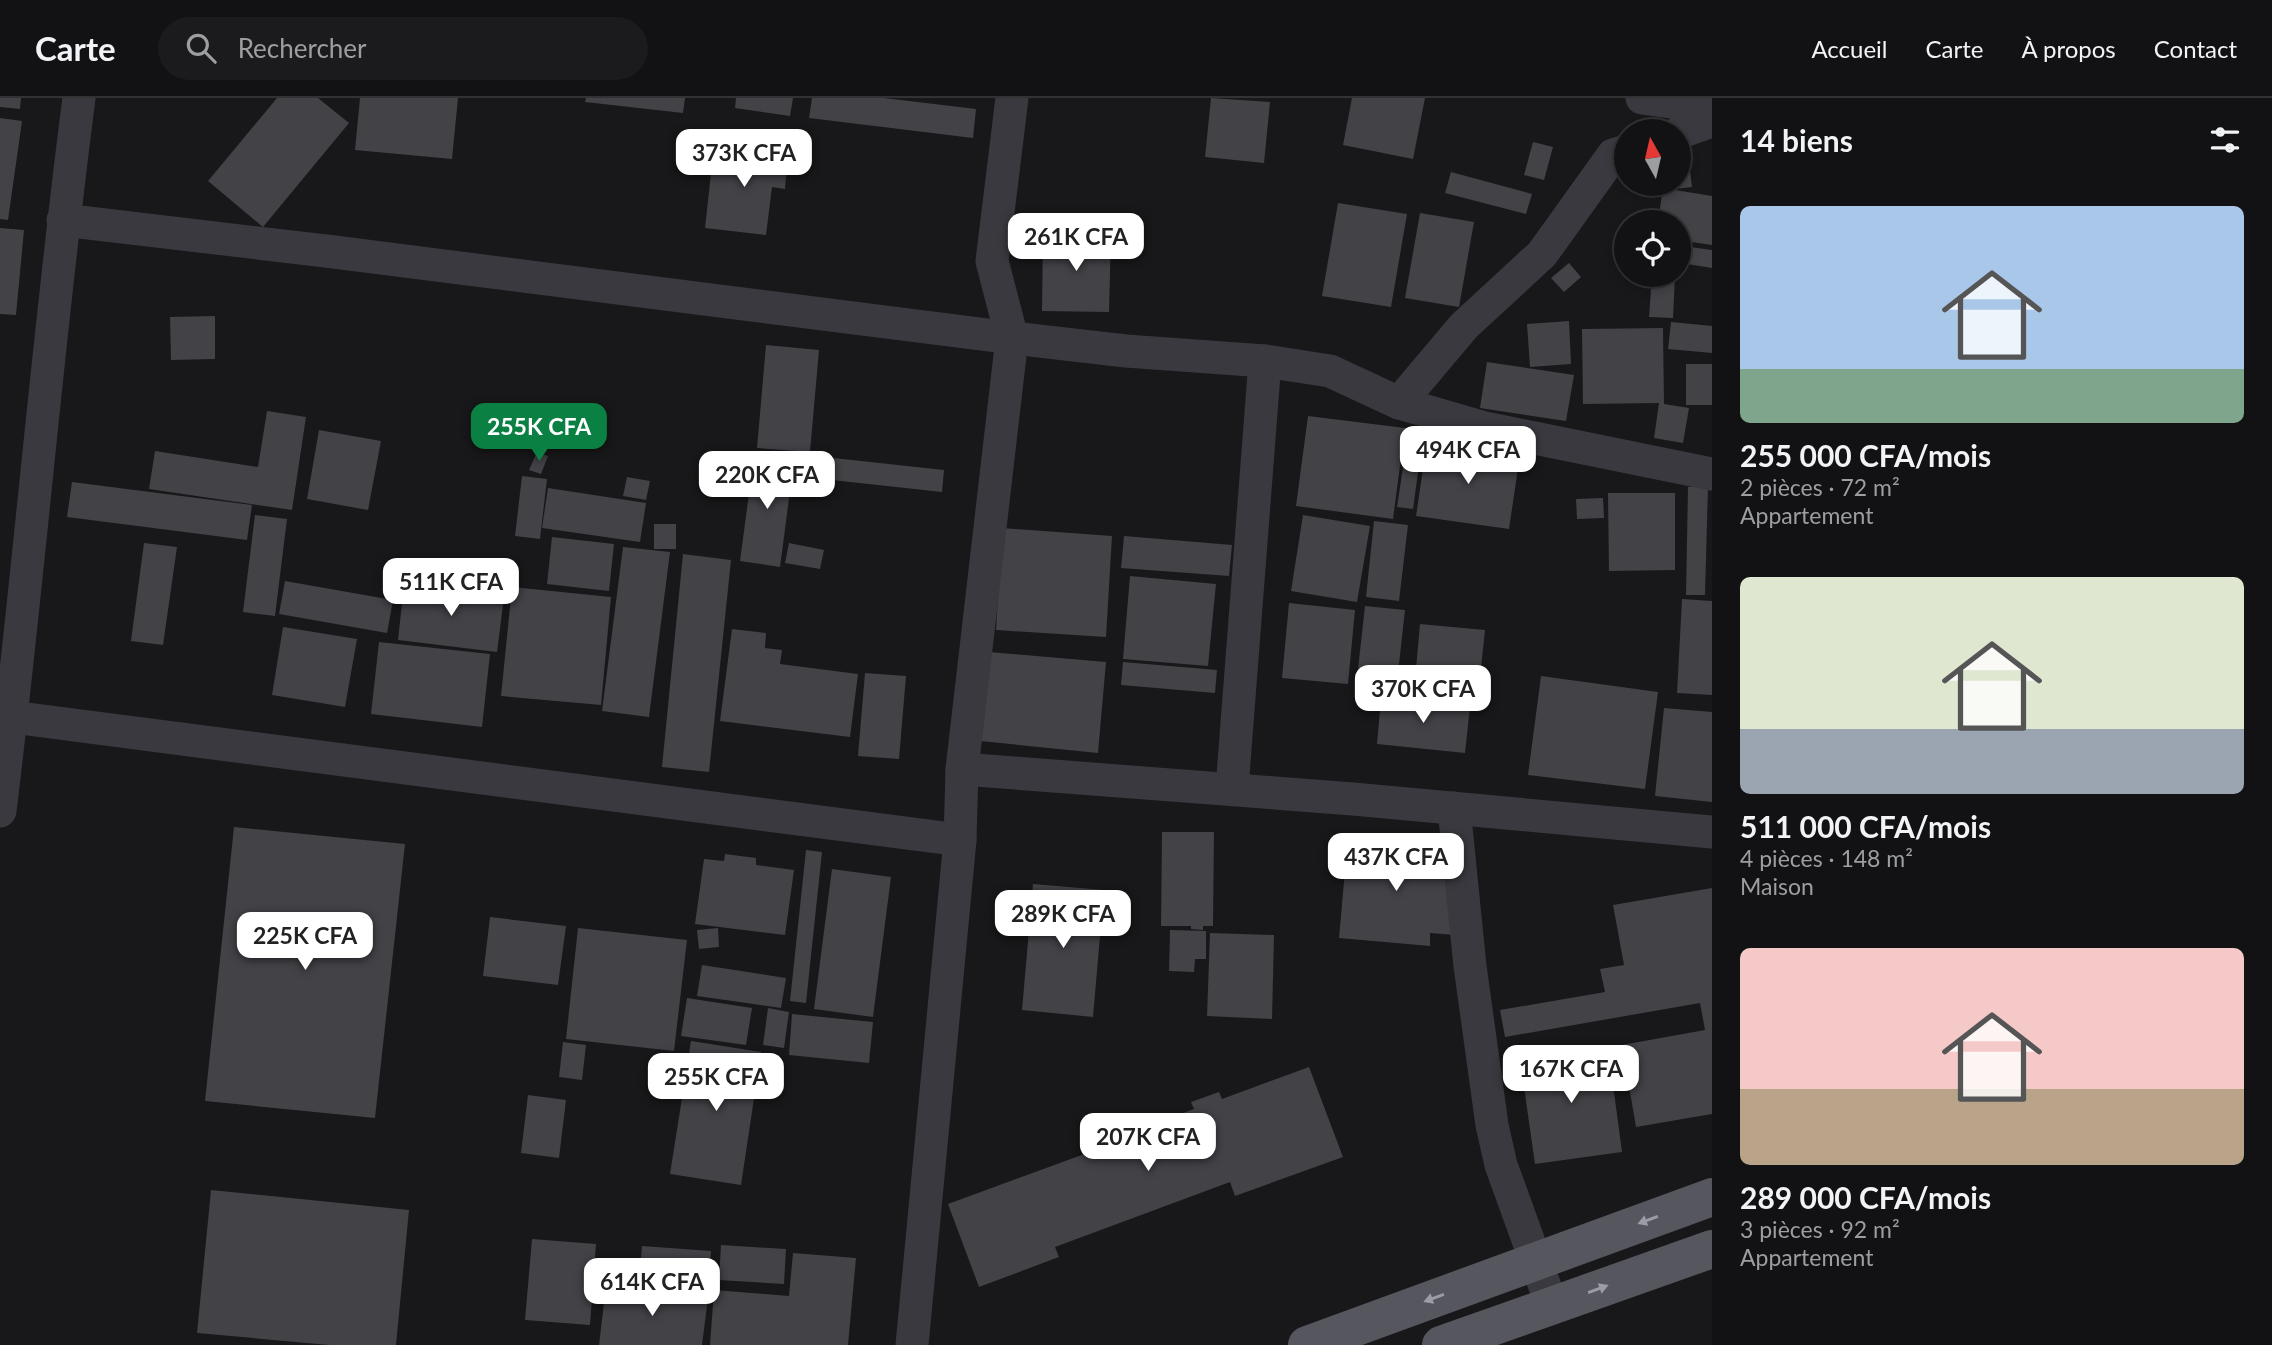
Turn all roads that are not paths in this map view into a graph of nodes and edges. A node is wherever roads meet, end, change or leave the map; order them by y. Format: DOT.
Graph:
graph roads {
  1 [pos="79,98"];
  2 [pos="1012,98"];
  3 [pos="1642,98"];
  4 [pos="1712,108"];
  5 [pos="1712,121"];
  6 [pos="1691,128"];
  7 [pos="1614,155"];
  8 [pos="63,220"];
  9 [pos="1012,338"];
  10 [pos="1265,361"];
  11 [pos="1399,403"];
  12 [pos="1712,474"];
  13 [pos="12,717"];
  14 [pos="962,769"];
  15 [pos="1232,788"];
  16 [pos="1454,808"];
  17 [pos="0,811"];
  18 [pos="1712,832"];
  19 [pos="960,840"];
  20 [pos="1712,1197"];
  21 [pos="1712,1249"];
  22 [pos="1536,1260"];
  23 [pos="1552,1306"];
  24 [pos="912,1345"];
  25 [pos="1307,1345"];
  26 [pos="1441,1345"];
  1 -- 8 [label="street"];
  2 -- 9 [label="street"];
  3 -- 4 [label="street"];
  5 -- 6 [label="street"];
  7 -- 11 [label="street"];
  8 -- 9 [label="street"];
  8 -- 13 [label="street"];
  9 -- 10 [label="street"];
  9 -- 14 [label="street"];
  10 -- 11 [label="street"];
  10 -- 15 [label="street"];
  11 -- 12 [label="street"];
  13 -- 17 [label="street"];
  13 -- 19 [label="street"];
  14 -- 15 [label="street"];
  14 -- 19 [label="street"];
  15 -- 16 [label="street"];
  16 -- 18 [label="street"];
  16 -- 22 [label="street"];
  19 -- 24 [label="street"];
  20 -- 22 [label="main road, one-way"];
  23 -- 21 [label="main road, one-way"];
  22 -- 23 [label="street"];
  22 -- 25 [label="main road, one-way"];
  23 -- 26 [label="main road"];
}
